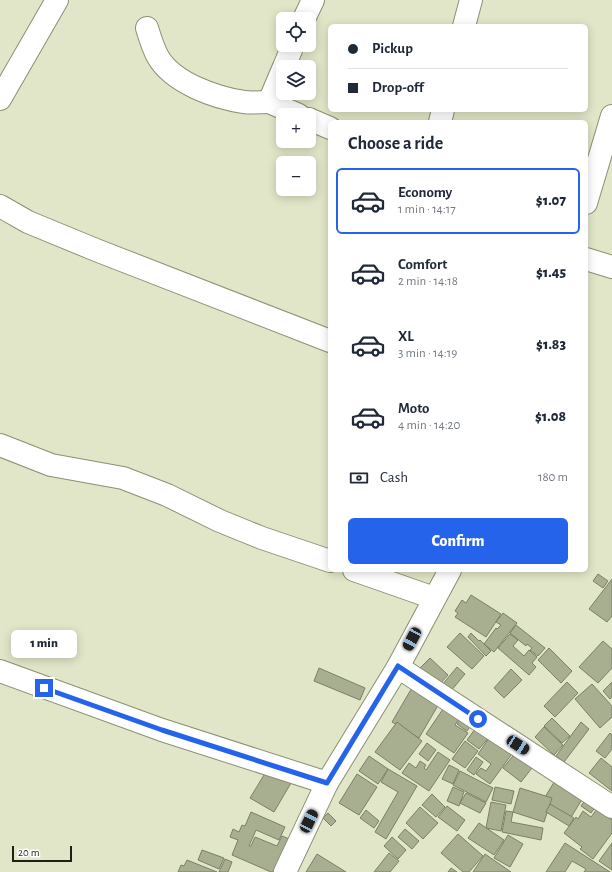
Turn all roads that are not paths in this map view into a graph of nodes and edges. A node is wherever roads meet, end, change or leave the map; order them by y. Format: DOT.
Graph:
graph roads {
  1 [pos="57,0"];
  2 [pos="313,0"];
  3 [pos="471,0"];
  4 [pos="307,12"];
  5 [pos="465,24"];
  6 [pos="147,28"];
  7 [pos="276,86"];
  8 [pos="0,99"];
  9 [pos="269,102"];
  10 [pos="283,108"];
  11 [pos="612,116"];
  12 [pos="316,122"];
  13 [pos="328,127"];
  14 [pos="588,196"];
  15 [pos="0,206"];
  16 [pos="588,260"];
  17 [pos="612,267"];
  18 [pos="328,340"];
  19 [pos="0,445"];
  20 [pos="328,560"];
  21 [pos="360,572"];
  22 [pos="449,572"];
  23 [pos="434,598"];
  24 [pos="398,666"];
  25 [pos="0,670"];
  26 [pos="327,783"];
  27 [pos="611,805"];
  28 [pos="285,872"];
  1 -- 8 [label="street"];
  2 -- 4 [label="street"];
  3 -- 5 [label="street"];
  6 -- 9 [label="street"];
  7 -- 9 [label="street"];
  9 -- 10 [label="street"];
  11 -- 14 [label="street"];
  12 -- 13 [label="street"];
  15 -- 18 [label="street"];
  16 -- 17 [label="street"];
  19 -- 20 [label="street"];
  21 -- 23 [label="street"];
  22 -- 23 [label="street"];
  23 -- 24 [label="street"];
  24 -- 26 [label="street"];
  24 -- 27 [label="street"];
  25 -- 26 [label="street"];
  26 -- 28 [label="street"];
}
